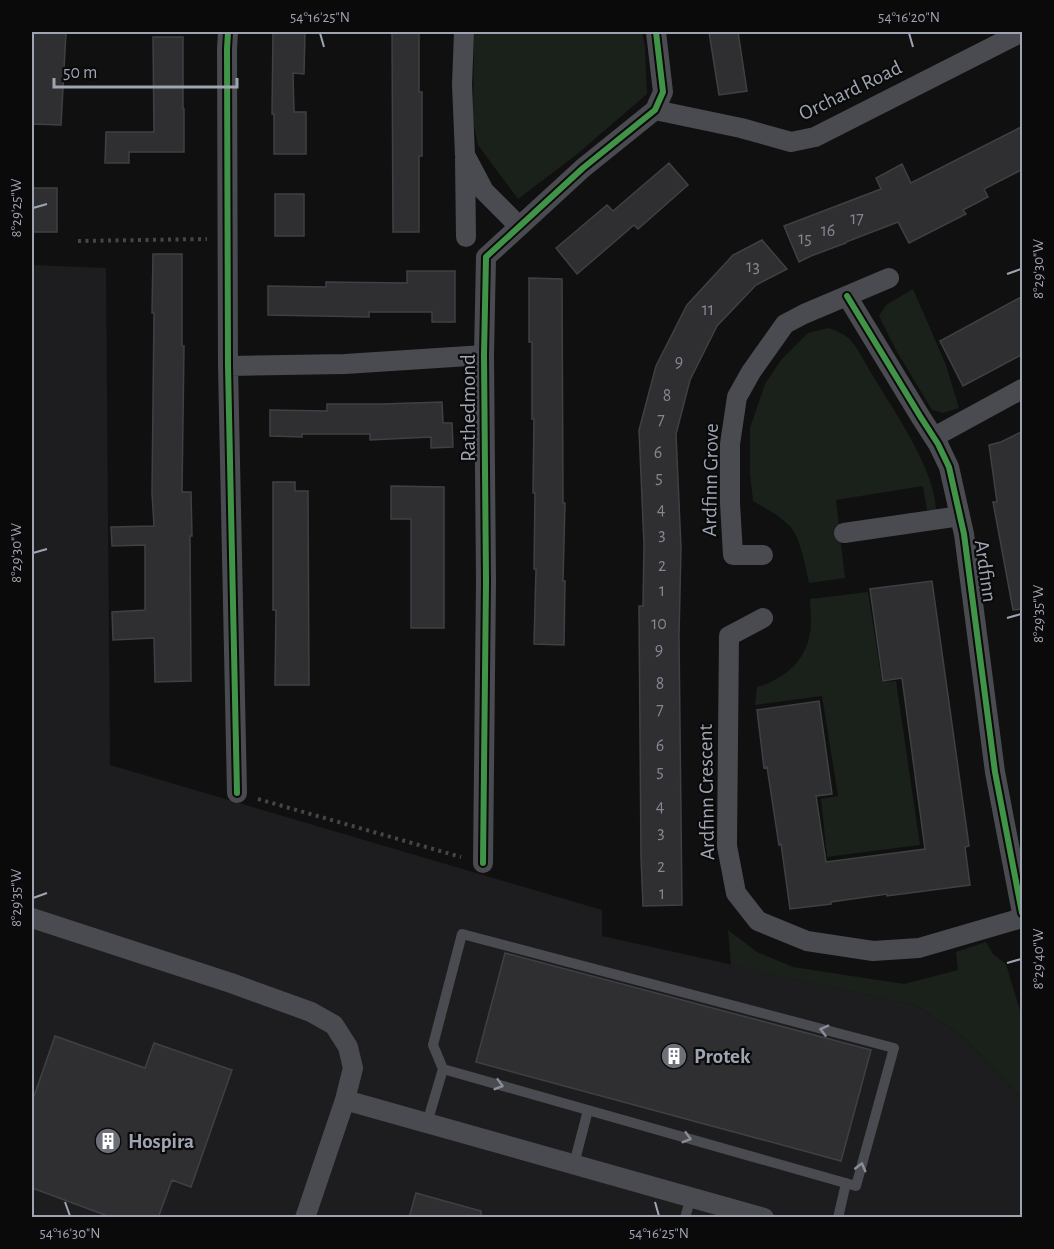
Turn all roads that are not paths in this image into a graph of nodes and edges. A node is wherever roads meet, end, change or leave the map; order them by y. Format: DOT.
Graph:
graph roads {
  1 [pos="228,32"];
  2 [pos="464,32"];
  3 [pos="656,32"];
  4 [pos="1022,32"];
  5 [pos="655,110"];
  6 [pos="465,155"];
  7 [pos="519,226"];
  8 [pos="466,237"];
  9 [pos="889,278"];
  10 [pos="847,296"];
  11 [pos="484,355"];
  12 [pos="228,366"];
  13 [pos="1023,389"];
  14 [pos="934,437"];
  15 [pos="960,516"];
  16 [pos="844,533"];
  17 [pos="763,555"];
  18 [pos="764,618"];
  19 [pos="237,793"];
  20 [pos="483,863"];
  21 [pos="1023,913"];
  22 [pos="32,918"];
  23 [pos="1023,918"];
  24 [pos="443,1069"];
  25 [pos="345,1100"];
  26 [pos="588,1110"];
  27 [pos="427,1123"];
  28 [pos="574,1164"];
  29 [pos="846,1183"];
  30 [pos="691,1197"];
  31 [pos="305,1218"];
  32 [pos="685,1218"];
  33 [pos="764,1218"];
  34 [pos="838,1218"];
  1 -- 12 [label="street"];
  2 -- 6 [label="street"];
  3 -- 5 [label="street"];
  4 -- 5 [label="street, Orchard Road"];
  5 -- 7 [label="street, Rathedmond"];
  6 -- 7 [label="street"];
  6 -- 8 [label="street"];
  7 -- 11 [label="street, Rathedmond"];
  9 -- 10 [label="street, Ardfinn Grove"];
  10 -- 14 [label="street, Ardfinn"];
  10 -- 17 [label="street, Ardfinn Grove"];
  11 -- 12 [label="street, Rathedmond"];
  11 -- 20 [label="street, Rathedmond"];
  12 -- 19 [label="street"];
  13 -- 14 [label="street"];
  14 -- 15 [label="street, Ardfinn"];
  15 -- 16 [label="street, Ardfinn"];
  15 -- 21 [label="street, Ardfinn"];
  18 -- 23 [label="street, Ardfinn Crescent"];
  22 -- 25 [label="street"];
  24 -- 26 [label="lane, one-way"];
  24 -- 27 [label="lane"];
  29 -- 24 [label="lane, one-way"];
  25 -- 27 [label="street"];
  25 -- 31 [label="street"];
  26 -- 28 [label="lane"];
  26 -- 29 [label="lane, one-way"];
  27 -- 28 [label="street"];
  28 -- 30 [label="street"];
  29 -- 34 [label="lane"];
  30 -- 32 [label="lane"];
  30 -- 33 [label="street"];
}
